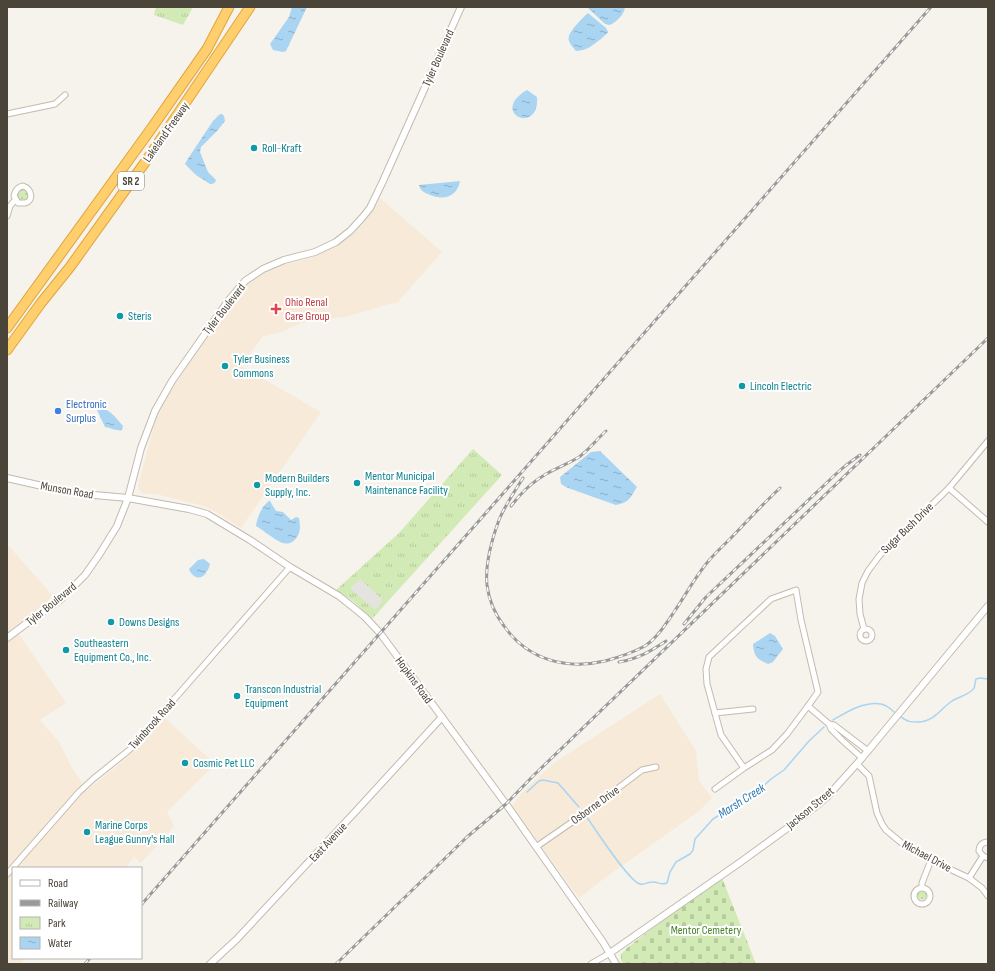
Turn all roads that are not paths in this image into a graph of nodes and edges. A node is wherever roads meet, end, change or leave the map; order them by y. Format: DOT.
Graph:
graph roads {
  1 [pos="229,7"];
  2 [pos="250,7"];
  3 [pos="461,7"];
  4 [pos="65,95"];
  5 [pos="7,114"];
  6 [pos="16,198"];
  7 [pos="7,216"];
  8 [pos="7,328"];
  9 [pos="7,350"];
  10 [pos="988,441"];
  11 [pos="7,478"];
  12 [pos="949,488"];
  13 [pos="128,498"];
  14 [pos="988,522"];
  15 [pos="290,567"];
  16 [pos="988,606"];
  17 [pos="864,630"];
  18 [pos="7,638"];
  19 [pos="808,706"];
  20 [pos="753,709"];
  21 [pos="715,713"];
  22 [pos="442,717"];
  23 [pos="829,724"];
  24 [pos="868,751"];
  25 [pos="862,758"];
  26 [pos="857,764"];
  27 [pos="656,767"];
  28 [pos="744,768"];
  29 [pos="715,789"];
  30 [pos="988,842"];
  31 [pos="536,847"];
  32 [pos="985,857"];
  33 [pos="932,860"];
  34 [pos="13,867"];
  35 [pos="968,878"];
  36 [pos="922,887"];
  37 [pos="988,896"];
  38 [pos="610,952"];
  39 [pos="210,964"];
  40 [pos="591,964"];
  41 [pos="616,964"];
  1 -- 8 [label="highway, Lakeland Freeway / SR 2"];
  2 -- 9 [label="highway, Lakeland Freeway / SR 2"];
  3 -- 13 [label="street, Tyler Boulevard"];
  4 -- 5 [label="street"];
  6 -- 7 [label="street"];
  10 -- 12 [label="street, Sugar Bush Drive"];
  11 -- 13 [label="street, Munson Road"];
  12 -- 14 [label="street"];
  12 -- 17 [label="street, Sugar Bush Drive"];
  13 -- 15 [label="street, Hopkins Road"];
  13 -- 18 [label="street, Tyler Boulevard"];
  15 -- 22 [label="street, Hopkins Road"];
  15 -- 34 [label="street, Twinbrook Road"];
  16 -- 24 [label="street, Jackson Street"];
  19 -- 21 [label="street"];
  19 -- 23 [label="street"];
  19 -- 28 [label="street"];
  20 -- 21 [label="street"];
  21 -- 28 [label="street"];
  22 -- 31 [label="street, Hopkins Road"];
  22 -- 39 [label="street, East Avenue"];
  23 -- 24 [label="street"];
  23 -- 25 [label="street"];
  24 -- 25 [label="street, Jackson Street"];
  25 -- 26 [label="street, Jackson Street"];
  26 -- 33 [label="street, Michael Drive"];
  26 -- 38 [label="street, Jackson Street"];
  27 -- 31 [label="street, Osborne Drive"];
  28 -- 29 [label="street"];
  30 -- 32 [label="street"];
  31 -- 38 [label="street, Hopkins Road"];
  32 -- 35 [label="street"];
  33 -- 35 [label="street, Michael Drive"];
  33 -- 36 [label="street"];
  35 -- 37 [label="street, Michael Drive"];
  38 -- 40 [label="street, Jackson Street"];
  38 -- 41 [label="street, Hopkins Road"];
}
